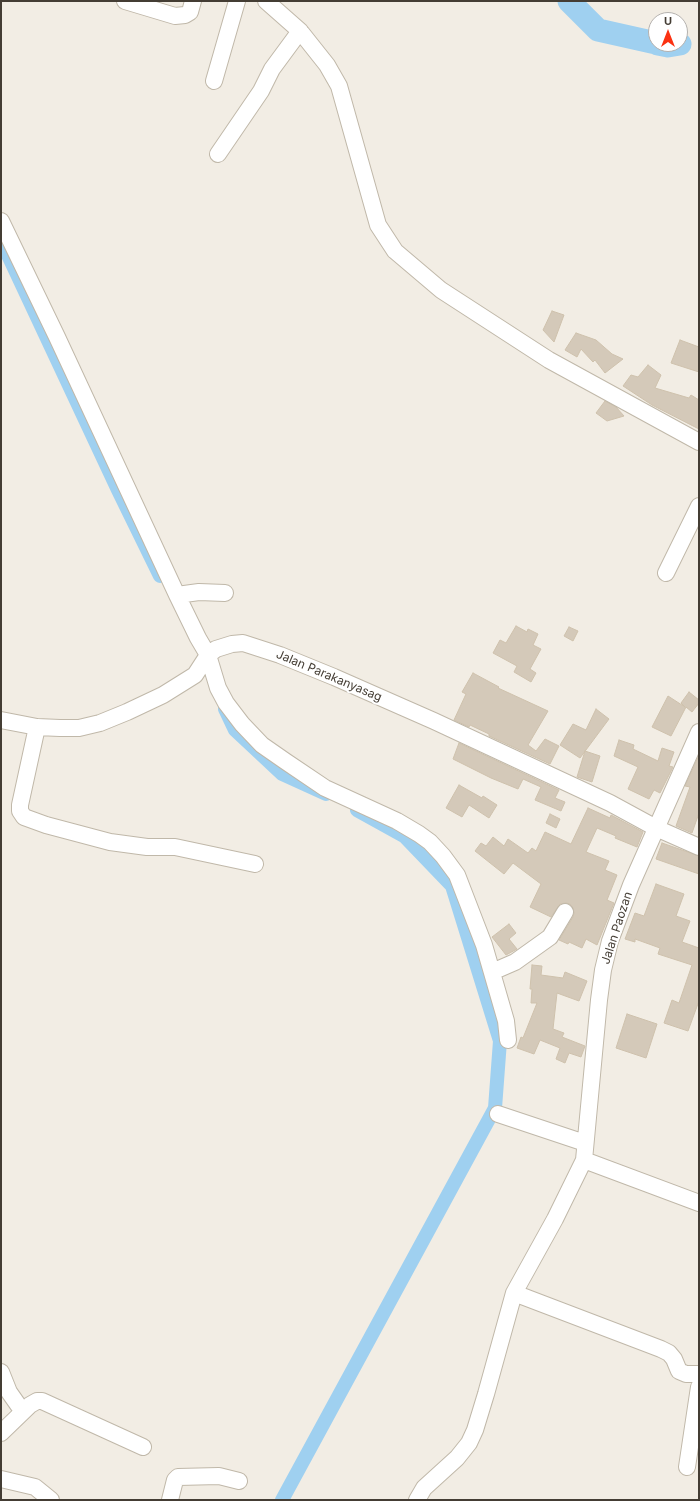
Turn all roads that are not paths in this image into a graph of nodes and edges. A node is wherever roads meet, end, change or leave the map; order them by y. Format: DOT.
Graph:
graph roads {
  1 [pos="125,1"];
  2 [pos="193,1"];
  3 [pos="236,1"];
  4 [pos="266,1"];
  5 [pos="300,31"];
  6 [pos="214,81"];
  7 [pos="218,154"];
  8 [pos="1,221"];
  9 [pos="699,442"];
  10 [pos="699,506"];
  11 [pos="666,573"];
  12 [pos="224,593"];
  13 [pos="177,595"];
  14 [pos="206,658"];
  15 [pos="1,720"];
  16 [pos="37,727"];
  17 [pos="699,732"];
  18 [pos="656,828"];
  19 [pos="699,847"];
  20 [pos="255,864"];
  21 [pos="565,912"];
  22 [pos="492,972"];
  23 [pos="508,1040"];
  24 [pos="498,1114"];
  25 [pos="585,1143"];
  26 [pos="584,1160"];
  27 [pos="699,1203"];
  28 [pos="514,1293"];
  29 [pos="1,1372"];
  30 [pos="699,1374"];
  31 [pos="699,1387"];
  32 [pos="23,1412"];
  33 [pos="696,1425"];
  34 [pos="1,1433"];
  35 [pos="143,1447"];
  36 [pos="686,1467"];
  37 [pos="1,1479"];
  38 [pos="239,1481"];
  39 [pos="51,1500"];
  40 [pos="170,1500"];
  41 [pos="417,1500"];
  1 -- 2 [label="street"];
  3 -- 6 [label="street"];
  4 -- 5 [label="street"];
  5 -- 7 [label="street"];
  5 -- 9 [label="street"];
  8 -- 13 [label="street"];
  10 -- 11 [label="street"];
  12 -- 13 [label="street"];
  13 -- 14 [label="street"];
  14 -- 16 [label="street, Jalan Parakanyasag"];
  14 -- 18 [label="street, Jalan Parakanyasag"];
  14 -- 22 [label="street"];
  15 -- 16 [label="street, Jalan Parakanyasag"];
  16 -- 20 [label="street"];
  17 -- 18 [label="street, Jalan Paozan"];
  18 -- 19 [label="street, Jalan Parakanyasag"];
  18 -- 25 [label="street, Jalan Paozan"];
  21 -- 22 [label="street"];
  22 -- 23 [label="street"];
  24 -- 25 [label="street"];
  25 -- 26 [label="street, Jalan Paozan"];
  26 -- 27 [label="street"];
  26 -- 28 [label="street"];
  28 -- 30 [label="street"];
  28 -- 41 [label="street"];
  29 -- 32 [label="street"];
  31 -- 33 [label="street"];
  32 -- 34 [label="street"];
  32 -- 35 [label="street"];
  33 -- 36 [label="street"];
  37 -- 39 [label="street"];
  38 -- 40 [label="street"];
}
